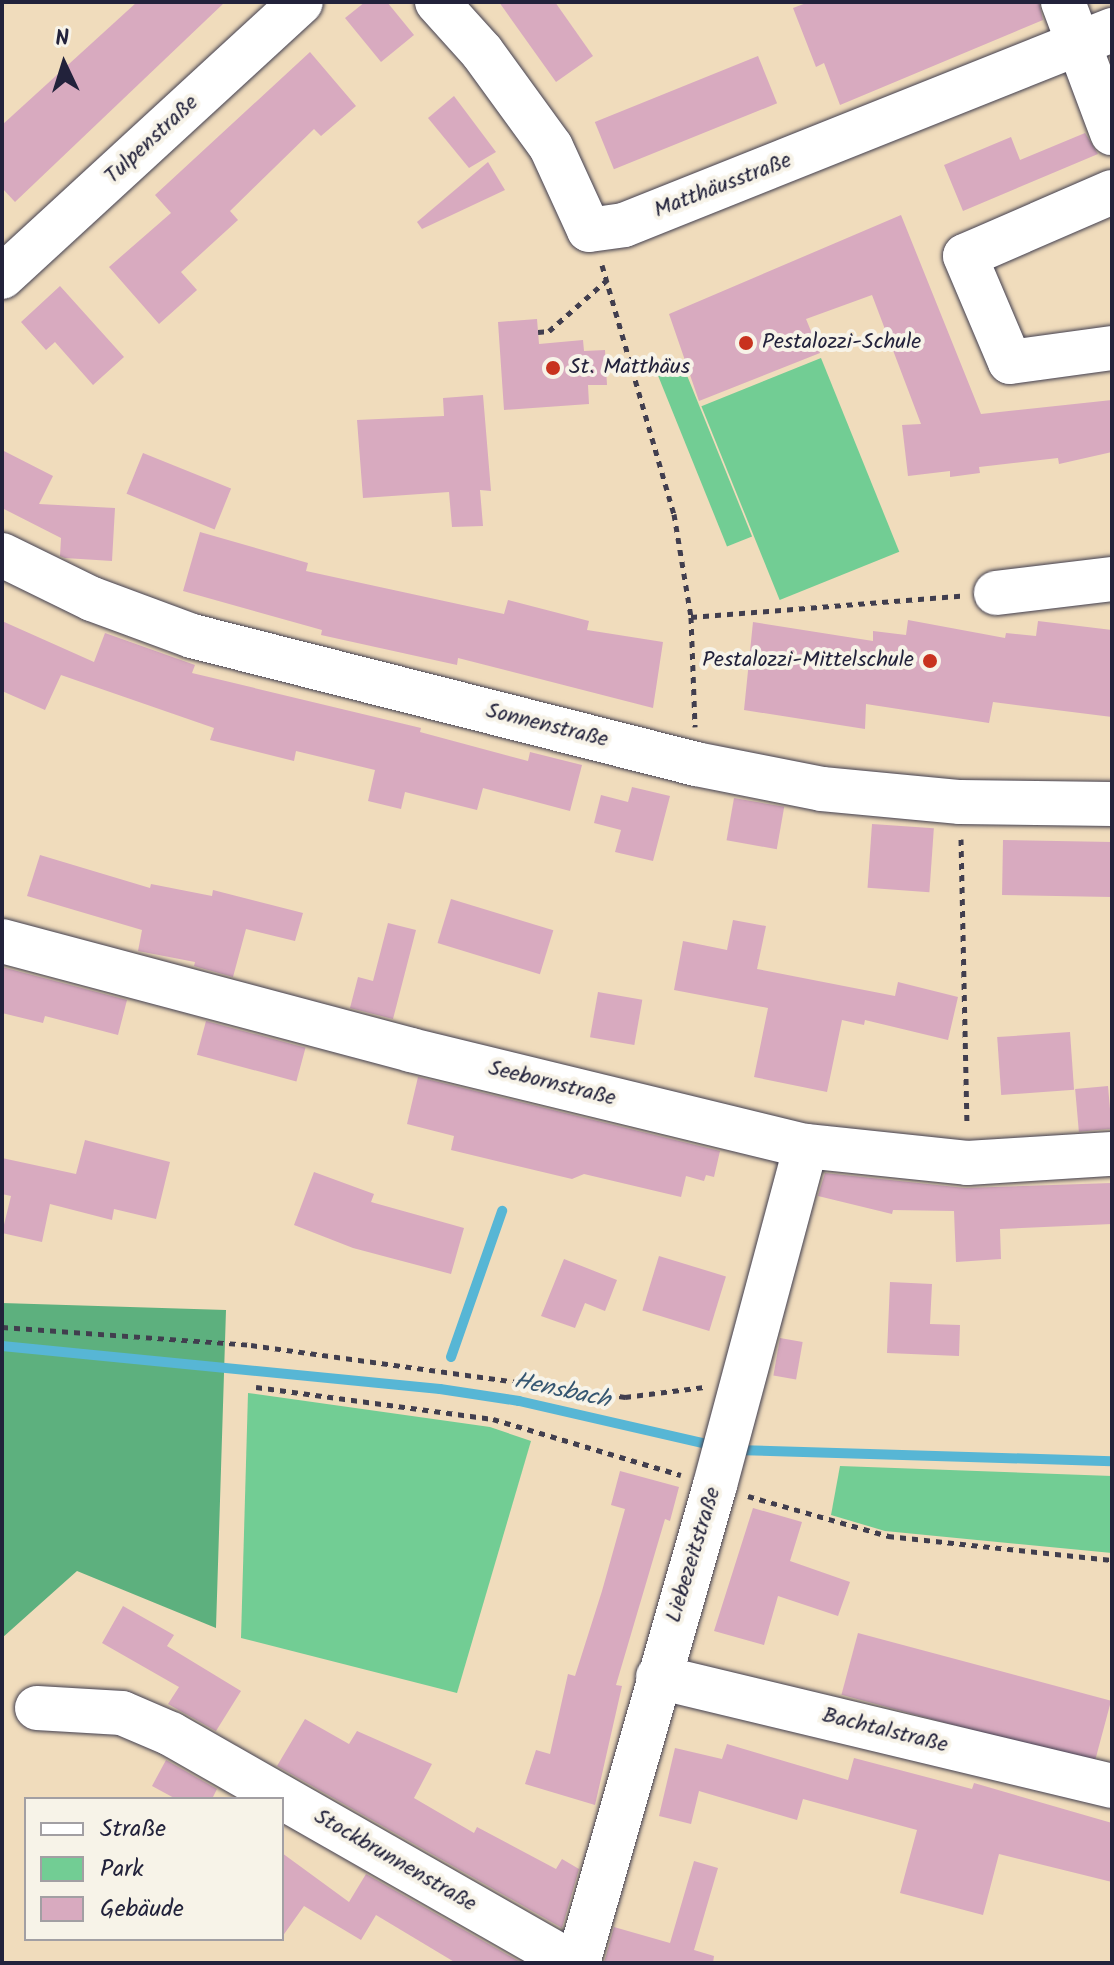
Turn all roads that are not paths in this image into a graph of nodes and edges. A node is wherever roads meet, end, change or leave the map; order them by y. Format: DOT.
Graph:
graph roads {
  1 [pos="301,2"];
  2 [pos="437,2"];
  3 [pos="1063,2"];
  4 [pos="1096,37"];
  5 [pos="1112,133"];
  6 [pos="1112,192"];
  7 [pos="2,277"];
  8 [pos="1112,348"];
  9 [pos="2,555"];
  10 [pos="1112,579"];
  11 [pos="996,593"];
  12 [pos="1112,804"];
  13 [pos="2,941"];
  14 [pos="806,1146"];
  15 [pos="1112,1154"];
  16 [pos="658,1677"];
  17 [pos="37,1708"];
  18 [pos="1112,1786"];
  19 [pos="282,1797"];
  20 [pos="284,1798"];
  21 [pos="575,1963"];
  1 -- 7 [label="street, Tulpenstraße"];
  2 -- 4 [label="street, Matthäusstraße"];
  3 -- 4 [label="street"];
  4 -- 5 [label="street"];
  6 -- 8 [label="street"];
  9 -- 12 [label="street, Sonnenstraße"];
  10 -- 11 [label="street"];
  13 -- 14 [label="street, Seebornstraße"];
  14 -- 15 [label="street, Seebornstraße"];
  14 -- 16 [label="street, Liebezeitstraße"];
  16 -- 18 [label="street, Bachtalstraße"];
  16 -- 21 [label="street, Liebezeitstraße"];
  17 -- 19 [label="street, Stockbrunnenstraße"];
  20 -- 21 [label="street, Stockbrunnenstraße"];
}
